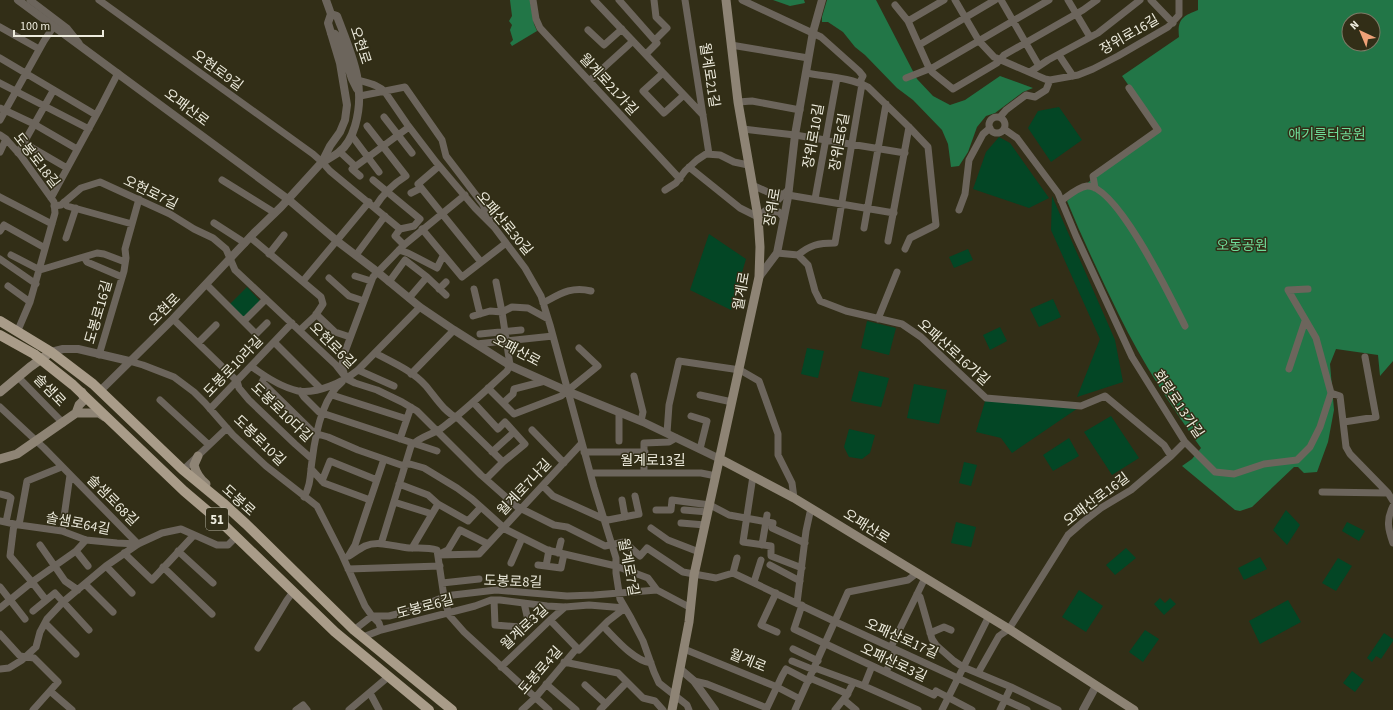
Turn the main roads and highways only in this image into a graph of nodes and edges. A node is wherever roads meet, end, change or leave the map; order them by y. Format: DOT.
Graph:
graph roads {
  1 [pos="726,0"];
  2 [pos="0,321"];
  3 [pos="0,335"];
  4 [pos="51,352"];
  5 [pos="40,359"];
  6 [pos="0,392"];
  7 [pos="82,392"];
  8 [pos="76,413"];
  9 [pos="110,421"];
  10 [pos="198,456"];
  11 [pos="720,459"];
  12 [pos="0,460"];
  13 [pos="242,521"];
  14 [pos="1124,707"];
  15 [pos="429,710"];
  16 [pos="452,710"];
  17 [pos="672,710"];
  18 [pos="1134,710"];
  1 -- 11 [label="main road, 월계로"];
  2 -- 4 [label="main road, 도봉로 / 51"];
  3 -- 5 [label="main road, 도봉로 / 51"];
  4 -- 5 [label="main road, 솔샘로"];
  4 -- 13 [label="main road, 도봉로 / 51"];
  5 -- 6 [label="main road, 솔샘로"];
  5 -- 7 [label="main road, 도봉로 / 51"];
  7 -- 8 [label="main road"];
  7 -- 9 [label="main road, 도봉로 / 51"];
  8 -- 9 [label="main road"];
  8 -- 12 [label="main road"];
  9 -- 15 [label="main road, 도봉로 / 51"];
  10 -- 13 [label="main road"];
  11 -- 14 [label="main road, 오패산로"];
  11 -- 17 [label="main road, 월계로"];
  13 -- 16 [label="main road, 도봉로 / 51"];
  14 -- 18 [label="main road, 오패산로"];
}
